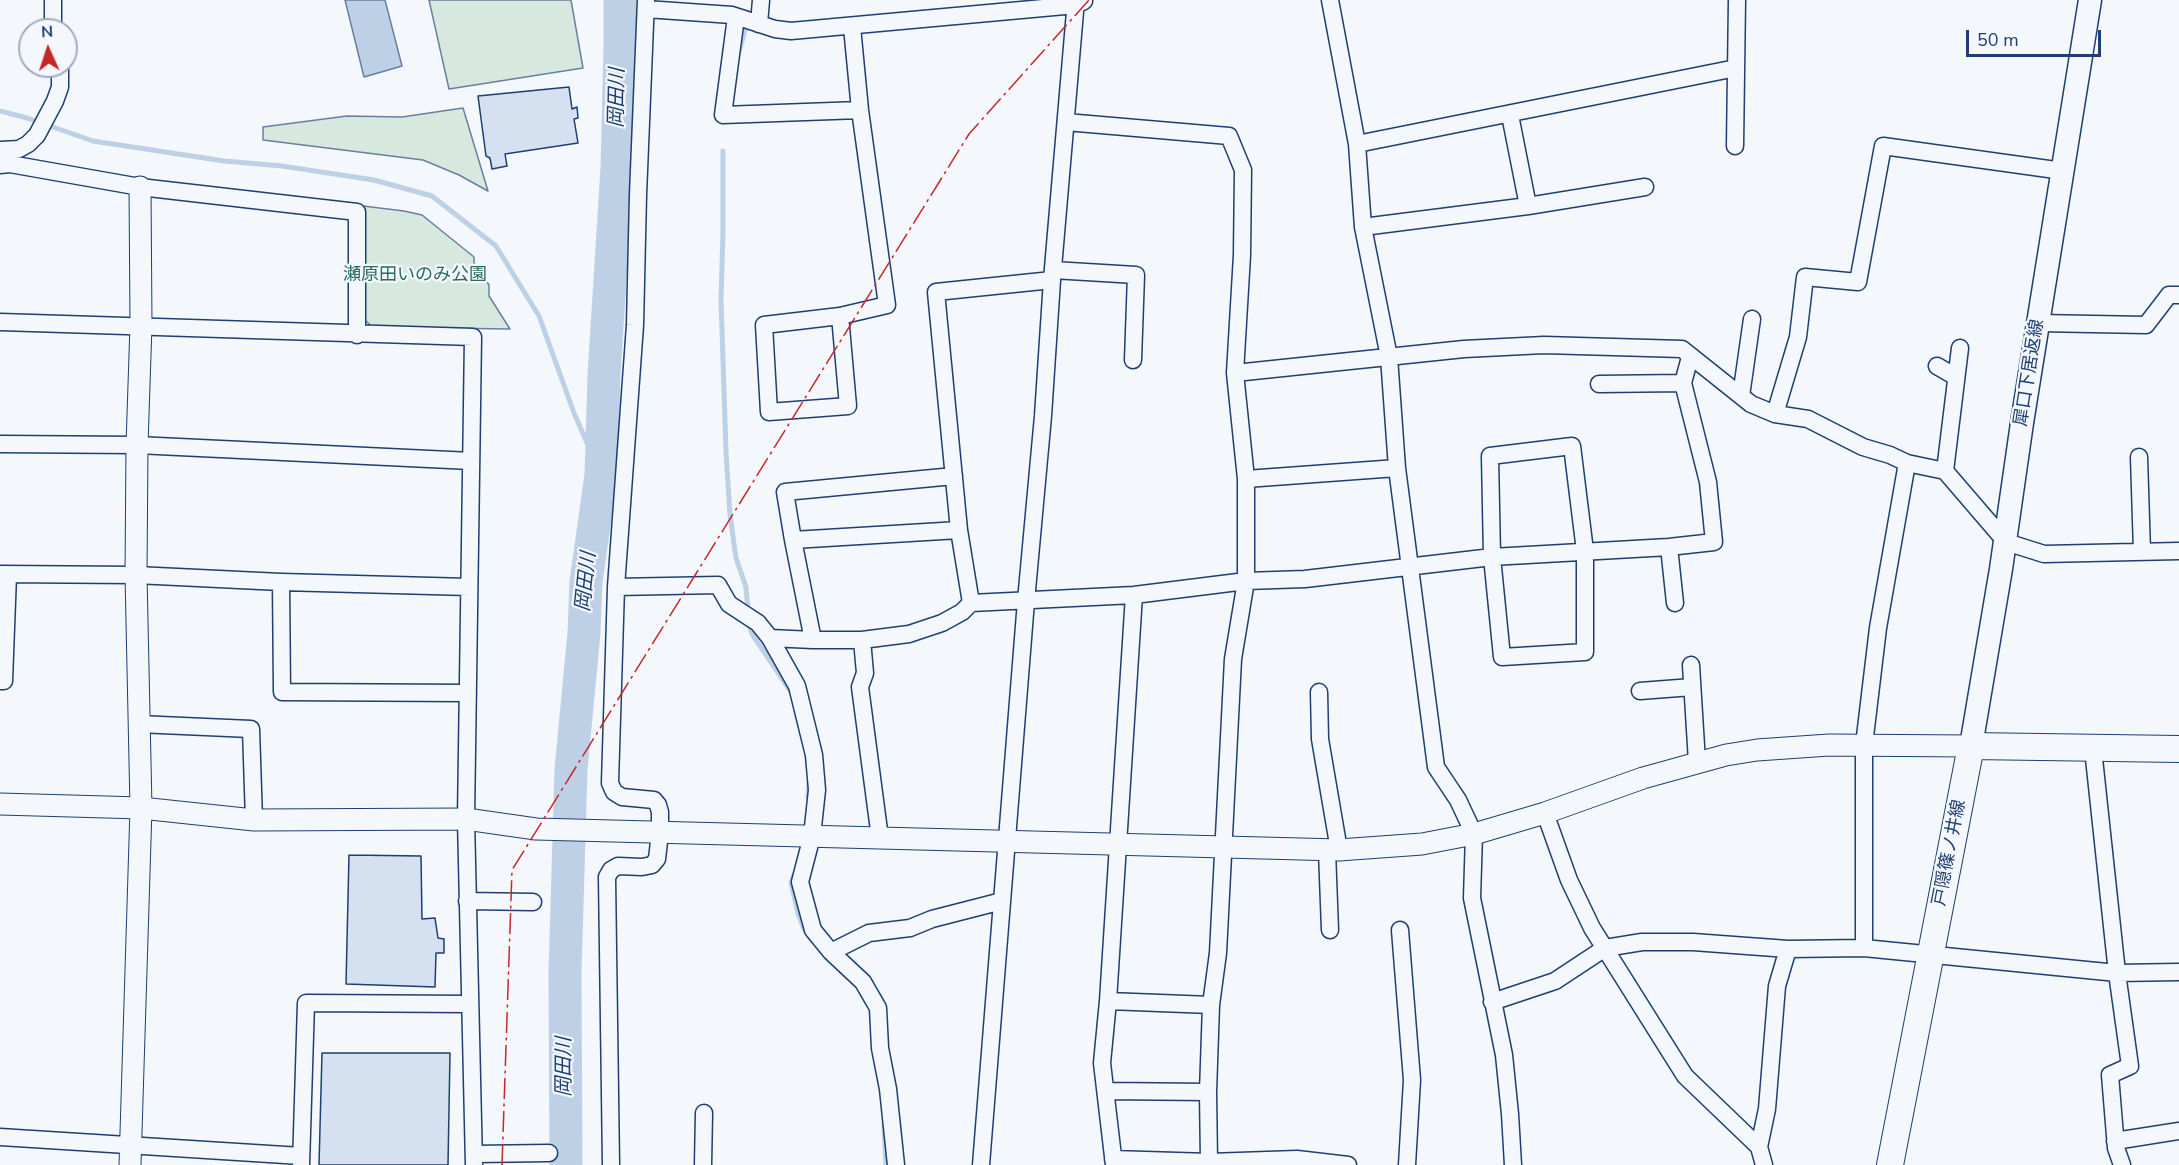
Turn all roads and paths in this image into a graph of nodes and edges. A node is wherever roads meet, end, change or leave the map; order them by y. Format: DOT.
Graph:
graph roads {
  1 [pos="53,0"];
  2 [pos="761,0"];
  3 [pos="1330,0"];
  4 [pos="1737,0"];
  5 [pos="2091,0"];
  6 [pos="1079,2"];
  7 [pos="646,5"];
  8 [pos="736,17"];
  9 [pos="53,18"];
  10 [pos="759,24"];
  11 [pos="852,27"];
  12 [pos="1736,68"];
  13 [pos="60,78"];
  14 [pos="860,110"];
  15 [pos="1510,115"];
  16 [pos="1066,122"];
  17 [pos="1357,144"];
  18 [pos="1735,146"];
  19 [pos="0,150"];
  20 [pos="0,165"];
  21 [pos="2063,171"];
  22 [pos="140,187"];
  23 [pos="1645,187"];
  24 [pos="1528,206"];
  25 [pos="1363,227"];
  26 [pos="1053,275"];
  27 [pos="2179,295"];
  28 [pos="840,316"];
  29 [pos="1752,319"];
  30 [pos="0,322"];
  31 [pos="2038,323"];
  32 [pos="141,326"];
  33 [pos="357,335"];
  34 [pos="1960,348"];
  35 [pos="1389,357"];
  36 [pos="1690,357"];
  37 [pos="1133,360"];
  38 [pos="1937,366"];
  39 [pos="1235,373"];
  40 [pos="1956,377"];
  41 [pos="1683,383"];
  42 [pos="1599,384"];
  43 [pos="1741,396"];
  44 [pos="1775,414"];
  45 [pos="0,444"];
  46 [pos="137,445"];
  47 [pos="2139,457"];
  48 [pos="471,461"];
  49 [pos="1907,463"];
  50 [pos="1397,468"];
  51 [pos="1945,471"];
  52 [pos="954,476"];
  53 [pos="1246,479"];
  54 [pos="959,530"];
  55 [pos="793,540"];
  56 [pos="2006,542"];
  57 [pos="1669,548"];
  58 [pos="1585,551"];
  59 [pos="2179,551"];
  60 [pos="2142,552"];
  61 [pos="1492,557"];
  62 [pos="1409,567"];
  63 [pos="4,575"];
  64 [pos="136,576"];
  65 [pos="1246,581"];
  66 [pos="281,582"];
  67 [pos="469,587"];
  68 [pos="616,587"];
  69 [pos="1134,595"];
  70 [pos="1026,601"];
  71 [pos="971,603"];
  72 [pos="1675,603"];
  73 [pos="770,638"];
  74 [pos="813,640"];
  75 [pos="862,640"];
  76 [pos="1691,665"];
  77 [pos="0,681"];
  78 [pos="1692,687"];
  79 [pos="1640,691"];
  80 [pos="1319,692"];
  81 [pos="468,693"];
  82 [pos="138,724"];
  83 [pos="1864,745"];
  84 [pos="1971,746"];
  85 [pos="2093,749"];
  86 [pos="2179,749"];
  87 [pos="1697,762"];
  88 [pos="0,804"];
  89 [pos="141,808"];
  90 [pos="1545,813"];
  91 [pos="466,819"];
  92 [pos="254,820"];
  93 [pos="660,833"];
  94 [pos="1474,834"];
  95 [pos="812,836"];
  96 [pos="880,838"];
  97 [pos="1008,842"];
  98 [pos="1118,845"];
  99 [pos="1222,849"];
  100 [pos="1333,850"];
  101 [pos="467,901"];
  102 [pos="1002,901"];
  103 [pos="533,902"];
  104 [pos="1330,930"];
  105 [pos="1400,930"];
  106 [pos="1605,948"];
  107 [pos="1864,948"];
  108 [pos="1788,949"];
  109 [pos="831,952"];
  110 [pos="1930,954"];
  111 [pos="2179,972"];
  112 [pos="2117,973"];
  113 [pos="1108,1001"];
  114 [pos="1492,1002"];
  115 [pos="470,1004"];
  116 [pos="1210,1005"];
  117 [pos="1106,1091"];
  118 [pos="1208,1092"];
  119 [pos="704,1113"];
  120 [pos="2179,1131"];
  121 [pos="0,1137"];
  122 [pos="2115,1141"];
  123 [pos="130,1144"];
  124 [pos="1758,1147"];
  125 [pos="549,1154"];
  126 [pos="301,1160"];
  127 [pos="474,1160"];
  128 [pos="1113,1162"];
  129 [pos="1209,1162"];
  130 [pos="130,1165"];
  131 [pos="611,1165"];
  132 [pos="703,1165"];
  133 [pos="896,1165"];
  134 [pos="981,1165"];
  135 [pos="1348,1165"];
  136 [pos="1407,1165"];
  137 [pos="1513,1165"];
  138 [pos="1764,1165"];
  139 [pos="1890,1165"];
  140 [pos="2122,1165"];
  1 -- 9 [label="street"];
  2 -- 10 [label="street"];
  3 -- 17 [label="street"];
  4 -- 12 [label="street"];
  5 -- 21 [label="main road, 犀口下居返線"];
  6 -- 11 [label="street"];
  6 -- 16 [label="street"];
  7 -- 8 [label="street"];
  7 -- 68 [label="street"];
  8 -- 10 [label="street"];
  8 -- 14 [label="street"];
  10 -- 11 [label="street"];
  11 -- 14 [label="street"];
  12 -- 15 [label="street"];
  12 -- 18 [label="street"];
  13 -- 19 [label="street"];
  14 -- 28 [label="street"];
  15 -- 17 [label="street"];
  15 -- 24 [label="street"];
  16 -- 26 [label="street"];
  16 -- 39 [label="street"];
  17 -- 25 [label="street"];
  20 -- 22 [label="street"];
  21 -- 31 [label="main road, 犀口下居返線"];
  21 -- 44 [label="street"];
  22 -- 32 [label="street"];
  22 -- 33 [label="street"];
  23 -- 24 [label="street"];
  24 -- 25 [label="street"];
  25 -- 35 [label="street"];
  26 -- 37 [label="street"];
  26 -- 52 [label="street"];
  26 -- 70 [label="street"];
  27 -- 31 [label="street"];
  28 -- 28 [label="street"];
  29 -- 43 [label="street"];
  30 -- 32 [label="street"];
  31 -- 56 [label="main road, 犀口下居返線"];
  32 -- 33 [label="street"];
  32 -- 46 [label="street"];
  33 -- 48 [label="street"];
  34 -- 40 [label="street"];
  35 -- 36 [label="street"];
  35 -- 39 [label="street"];
  35 -- 50 [label="street"];
  36 -- 41 [label="street"];
  36 -- 43 [label="street"];
  38 -- 40 [label="street"];
  39 -- 53 [label="street"];
  40 -- 51 [label="street"];
  41 -- 42 [label="street"];
  41 -- 57 [label="street"];
  43 -- 44 [label="street"];
  44 -- 49 [label="street"];
  45 -- 46 [label="street"];
  46 -- 48 [label="street"];
  46 -- 64 [label="street"];
  47 -- 60 [label="street"];
  48 -- 67 [label="street"];
  49 -- 51 [label="street"];
  49 -- 83 [label="street"];
  50 -- 53 [label="street"];
  50 -- 62 [label="street"];
  51 -- 56 [label="street"];
  52 -- 54 [label="street"];
  52 -- 55 [label="street"];
  53 -- 65 [label="street"];
  54 -- 55 [label="street"];
  54 -- 71 [label="street"];
  55 -- 74 [label="street"];
  56 -- 60 [label="street"];
  56 -- 84 [label="main road, 犀口下居返線"];
  57 -- 58 [label="street"];
  57 -- 72 [label="street"];
  58 -- 61 [label="street"];
  58 -- 61 [label="street"];
  58 -- 61 [label="street"];
  59 -- 60 [label="street"];
  61 -- 62 [label="street"];
  62 -- 65 [label="street"];
  62 -- 94 [label="street"];
  63 -- 64 [label="street"];
  63 -- 77 [label="street"];
  64 -- 66 [label="street"];
  64 -- 82 [label="street"];
  65 -- 69 [label="street"];
  65 -- 99 [label="street"];
  66 -- 67 [label="street"];
  66 -- 81 [label="street"];
  67 -- 81 [label="street"];
  68 -- 73 [label="street"];
  68 -- 93 [label="street"];
  69 -- 70 [label="street"];
  69 -- 98 [label="street"];
  70 -- 71 [label="street"];
  70 -- 97 [label="street"];
  71 -- 75 [label="street"];
  73 -- 74 [label="street"];
  73 -- 95 [label="street"];
  74 -- 75 [label="street"];
  75 -- 96 [label="street"];
  76 -- 78 [label="street"];
  78 -- 79 [label="street"];
  78 -- 87 [label="street"];
  80 -- 100 [label="street"];
  81 -- 91 [label="street"];
  82 -- 89 [label="street"];
  82 -- 92 [label="street"];
  83 -- 84 [label="street"];
  83 -- 87 [label="street"];
  83 -- 107 [label="street"];
  84 -- 85 [label="main road"];
  84 -- 110 [label="main road, 戸隠篠ノ井線"];
  85 -- 86 [label="main road"];
  85 -- 112 [label="street"];
  87 -- 90 [label="street"];
  88 -- 89 [label="street"];
  89 -- 92 [label="street"];
  89 -- 123 [label="street"];
  90 -- 94 [label="street"];
  90 -- 106 [label="street"];
  91 -- 92 [label="street"];
  91 -- 93 [label="street"];
  91 -- 101 [label="street"];
  93 -- 95 [label="street"];
  93 -- 131 [label="street"];
  94 -- 100 [label="street"];
  94 -- 114 [label="street"];
  95 -- 96 [label="street"];
  95 -- 109 [label="street"];
  96 -- 97 [label="street"];
  97 -- 98 [label="street"];
  97 -- 102 [label="street"];
  98 -- 99 [label="street"];
  98 -- 113 [label="street"];
  99 -- 100 [label="street"];
  99 -- 116 [label="street"];
  100 -- 104 [label="street"];
  101 -- 103 [label="street"];
  101 -- 115 [label="street"];
  102 -- 109 [label="street"];
  102 -- 134 [label="street"];
  105 -- 136 [label="street"];
  106 -- 108 [label="street"];
  106 -- 114 [label="street"];
  106 -- 124 [label="street"];
  107 -- 108 [label="street"];
  107 -- 110 [label="street"];
  108 -- 124 [label="street"];
  109 -- 133 [label="street"];
  110 -- 112 [label="street"];
  110 -- 139 [label="main road, 戸隠篠ノ井線"];
  111 -- 112 [label="street"];
  112 -- 122 [label="street"];
  113 -- 116 [label="street"];
  113 -- 117 [label="street"];
  114 -- 137 [label="street"];
  115 -- 126 [label="street"];
  115 -- 127 [label="street"];
  116 -- 118 [label="street"];
  117 -- 118 [label="street"];
  117 -- 128 [label="street"];
  118 -- 129 [label="street"];
  119 -- 132 [label="street"];
  120 -- 122 [label="street"];
  121 -- 123 [label="street"];
  122 -- 140 [label="street"];
  123 -- 126 [label="street"];
  123 -- 130 [label="street"];
  124 -- 138 [label="street"];
  125 -- 127 [label="street"];
  128 -- 129 [label="street"];
  129 -- 135 [label="street"];
}
